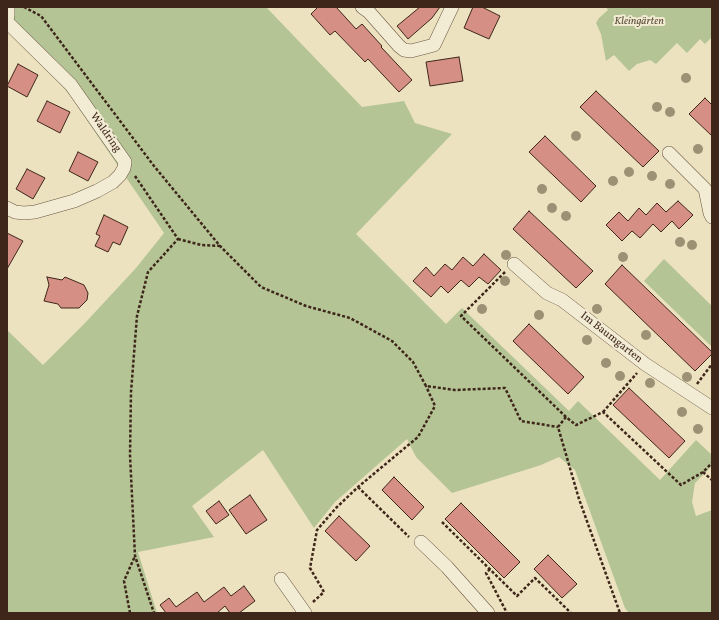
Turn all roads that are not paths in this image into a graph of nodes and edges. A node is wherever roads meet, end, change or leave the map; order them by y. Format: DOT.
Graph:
graph roads {
  1 [pos="8,7"];
  2 [pos="362,7"];
  3 [pos="452,7"];
  4 [pos="7,21"];
  5 [pos="669,153"];
  6 [pos="7,208"];
  7 [pos="712,217"];
  8 [pos="514,264"];
  9 [pos="712,408"];
  10 [pos="421,542"];
  11 [pos="281,579"];
  12 [pos="305,612"];
  13 [pos="488,613"];
  1 -- 4 [label="street"];
  2 -- 3 [label="street"];
  4 -- 6 [label="street, Waldring"];
  5 -- 7 [label="street"];
  8 -- 9 [label="street, Im Baumgarten"];
  10 -- 13 [label="street"];
  11 -- 12 [label="street"];
}
